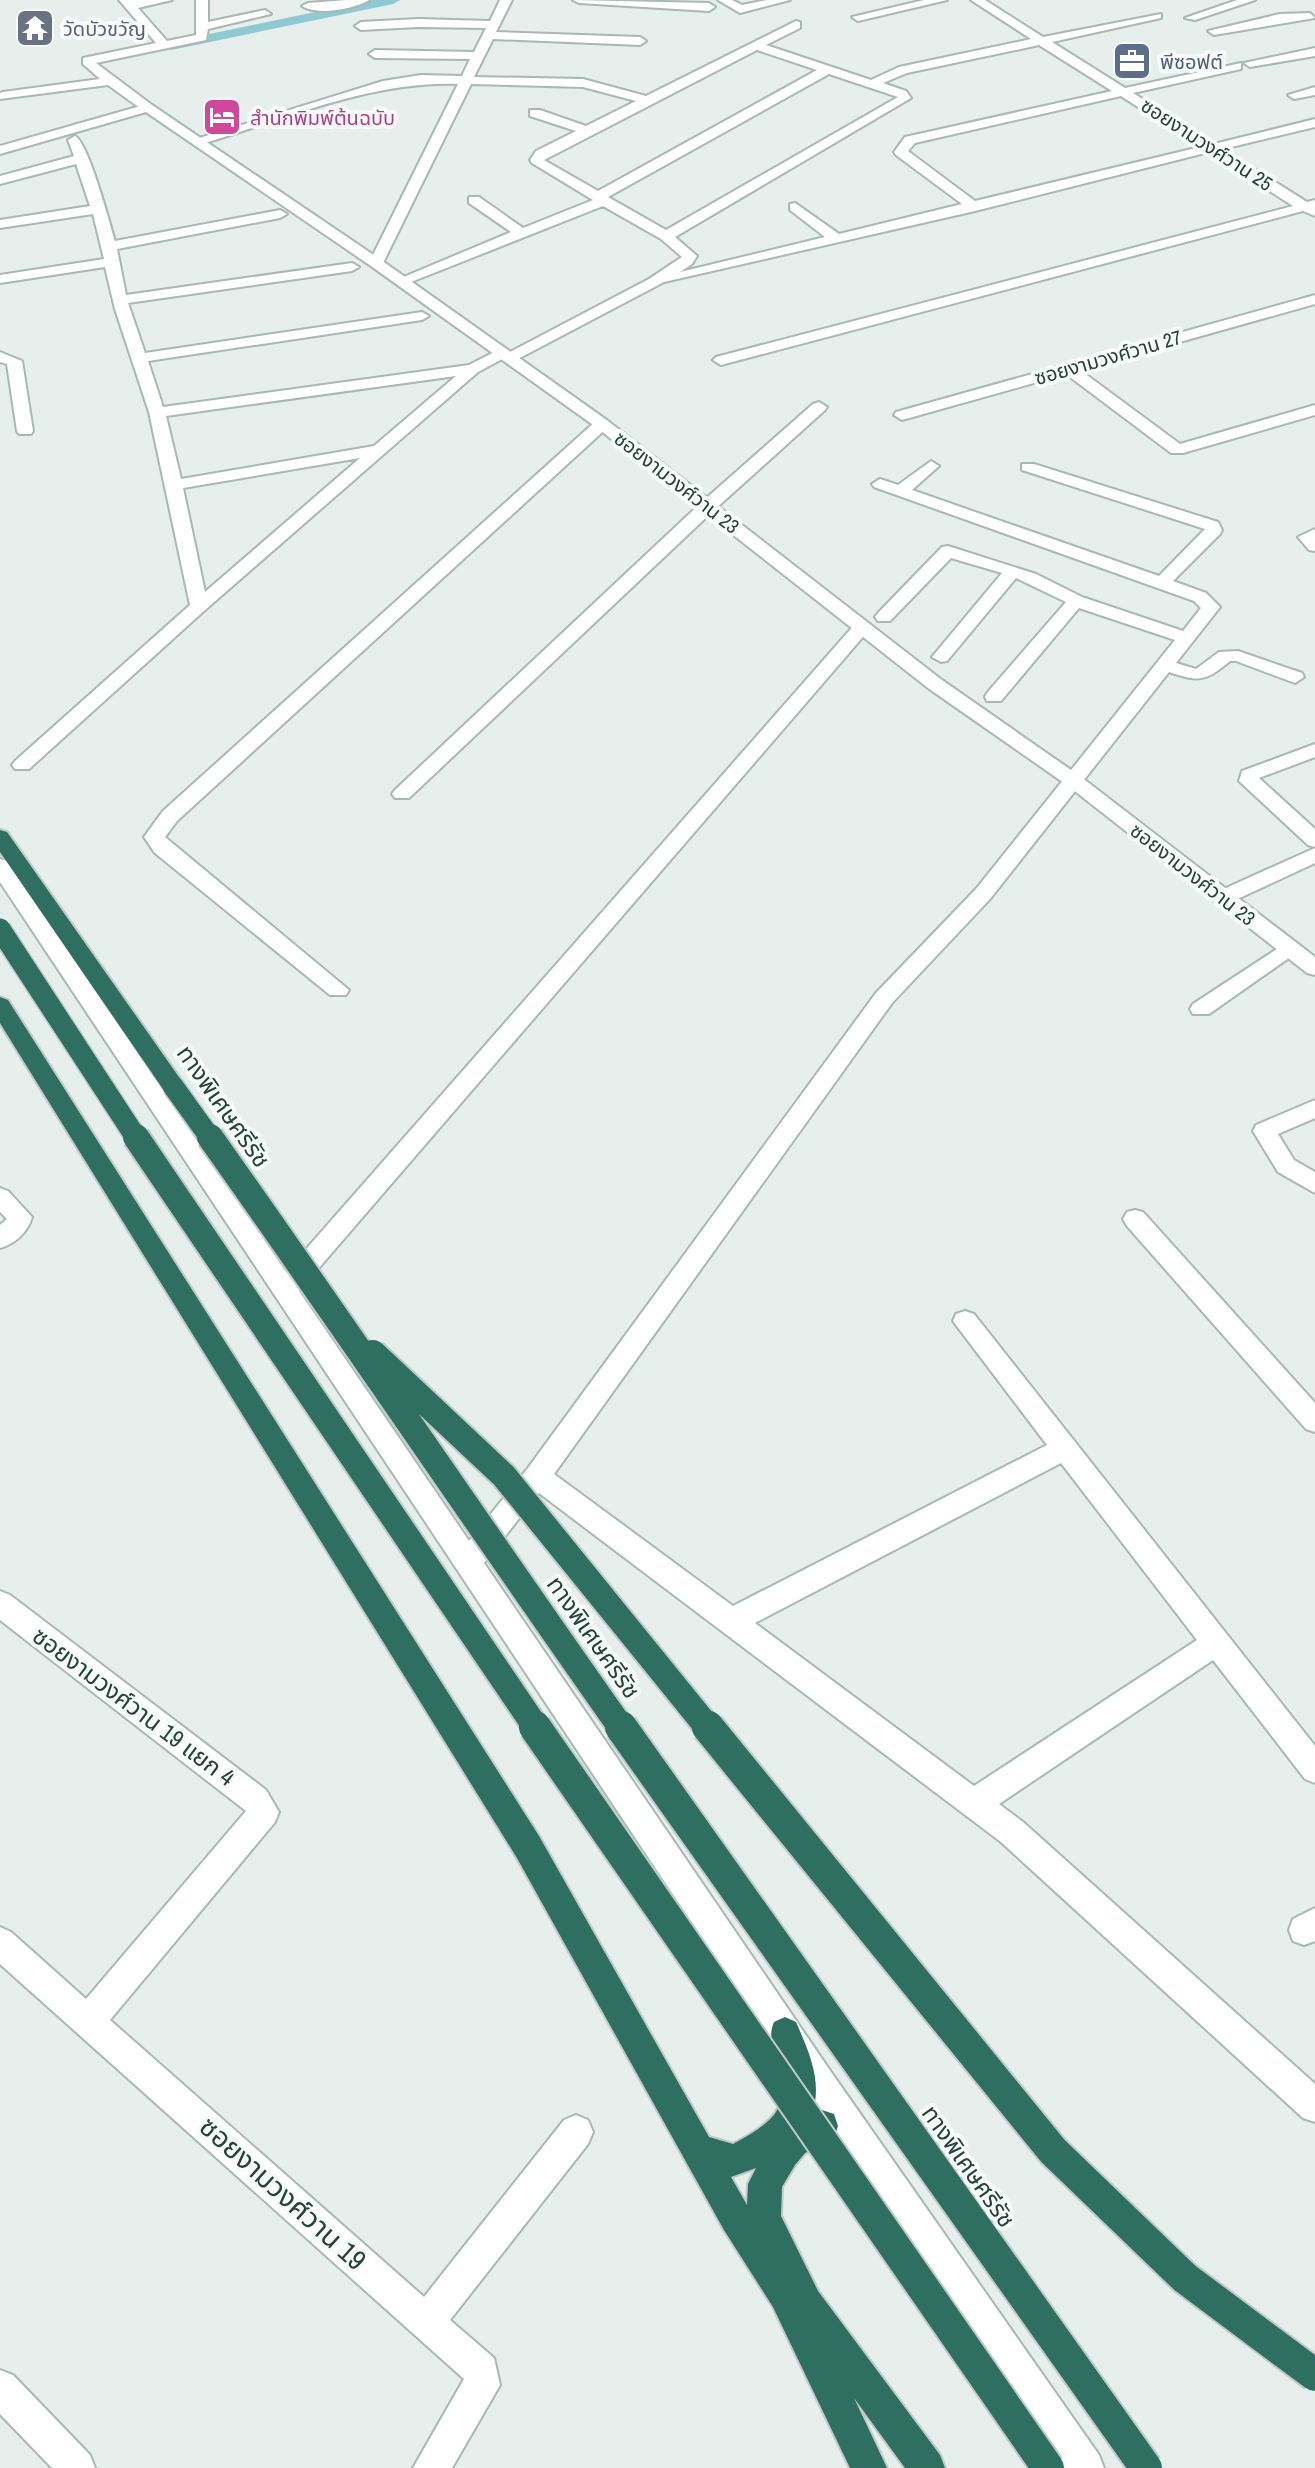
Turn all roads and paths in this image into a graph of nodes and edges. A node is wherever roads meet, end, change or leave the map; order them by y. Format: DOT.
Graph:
graph roads {
  1 [pos="166,0"];
  2 [pos="202,0"];
  3 [pos="363,0"];
  4 [pos="506,0"];
  5 [pos="579,0"];
  6 [pos="724,0"];
  7 [pos="784,0"];
  8 [pos="941,0"];
  9 [pos="977,0"];
  10 [pos="1249,0"];
  11 [pos="1310,0"];
  12 [pos="605,1"];
  13 [pos="128,3"];
  14 [pos="308,6"];
  15 [pos="709,7"];
  16 [pos="265,14"];
  17 [pos="1157,16"];
  18 [pos="858,17"];
  19 [pos="1191,18"];
  20 [pos="796,25"];
  21 [pos="204,26"];
  22 [pos="361,26"];
  23 [pos="490,30"];
  24 [pos="1214,31"];
  25 [pos="1041,40"];
  26 [pos="640,41"];
  27 [pos="164,45"];
  28 [pos="755,45"];
  29 [pos="1315,52"];
  30 [pos="375,54"];
  31 [pos="479,56"];
  32 [pos="826,70"];
  33 [pos="465,78"];
  34 [pos="109,81"];
  35 [pos="871,84"];
  36 [pos="1123,90"];
  37 [pos="1315,91"];
  38 [pos="1294,95"];
  39 [pos="3,96"];
  40 [pos="647,100"];
  41 [pos="148,108"];
  42 [pos="535,113"];
  43 [pos="1315,123"];
  44 [pos="587,131"];
  45 [pos="75,140"];
  46 [pos="197,141"];
  47 [pos="1213,149"];
  48 [pos="0,150"];
  49 [pos="83,158"];
  50 [pos="0,180"];
  51 [pos="601,199"];
  52 [pos="474,200"];
  53 [pos="795,207"];
  54 [pos="975,207"];
  55 [pos="1311,208"];
  56 [pos="98,209"];
  57 [pos="280,214"];
  58 [pos="0,224"];
  59 [pos="521,233"];
  60 [pos="666,236"];
  61 [pos="837,239"];
  62 [pos="110,254"];
  63 [pos="376,263"];
  64 [pos="352,267"];
  65 [pos="0,279"];
  66 [pos="401,281"];
  67 [pos="654,282"];
  68 [pos="1315,299"];
  69 [pos="121,300"];
  70 [pos="422,316"];
  71 [pos="506,355"];
  72 [pos="0,357"];
  73 [pos="139,358"];
  74 [pos="721,360"];
  75 [pos="473,369"];
  76 [pos="1069,369"];
  77 [pos="819,407"];
  78 [pos="1315,410"];
  79 [pos="157,413"];
  80 [pos="902,415"];
  81 [pos="602,424"];
  82 [pos="25,431"];
  83 [pos="382,450"];
  84 [pos="931,466"];
  85 [pos="1028,467"];
  86 [pos="880,484"];
  87 [pos="173,485"];
  88 [pos="901,491"];
  89 [pos="708,506"];
  90 [pos="1315,534"];
  91 [pos="1315,546"];
  92 [pos="1012,572"];
  93 [pos="1162,583"];
  94 [pos="1076,601"];
  95 [pos="199,606"];
  96 [pos="884,617"];
  97 [pos="862,627"];
  98 [pos="1187,638"];
  99 [pos="941,657"];
  100 [pos="1165,665"];
  101 [pos="1295,677"];
  102 [pos="994,697"];
  103 [pos="1315,750"];
  104 [pos="22,765"];
  105 [pos="1074,781"];
  106 [pos="402,794"];
  107 [pos="0,837"];
  108 [pos="1315,840"];
  109 [pos="1315,855"];
  110 [pos="0,866"];
  111 [pos="1224,897"];
  112 [pos="0,929"];
  113 [pos="1289,948"];
  114 [pos="1315,968"];
  115 [pos="338,990"];
  116 [pos="0,1005"];
  117 [pos="1201,1009"];
  118 [pos="1315,1108"];
  119 [pos="1315,1184"];
  120 [pos="0,1197"];
  121 [pos="1135,1219"];
  122 [pos="0,1239"];
  123 [pos="286,1290"];
  124 [pos="965,1321"];
  125 [pos="345,1327"];
  126 [pos="1315,1421"];
  127 [pos="1066,1448"];
  128 [pos="537,1476"];
  129 [pos="467,1564"];
  130 [pos="0,1604"];
  131 [pos="732,1621"];
  132 [pos="1214,1644"];
  133 [pos="1315,1769"];
  134 [pos="974,1803"];
  135 [pos="0,1943"];
  136 [pos="89,2020"];
  137 [pos="785,2033"];
  138 [pos="819,2084"];
  139 [pos="1315,2106"];
  140 [pos="822,2126"];
  141 [pos="576,2132"];
  142 [pos="858,2138"];
  143 [pos="698,2150"];
  144 [pos="795,2299"];
  145 [pos="426,2322"];
  146 [pos="1315,2375"];
  147 [pos="0,2388"];
  148 [pos="77,2468"];
  149 [pos="431,2468"];
  150 [pos="869,2468"];
  151 [pos="927,2468"];
  152 [pos="1048,2468"];
  153 [pos="1086,2468"];
  154 [pos="1146,2468"];
  1 -- 13 [label="street"];
  2 -- 21 [label="street"];
  3 -- 14 [label="street"];
  4 -- 23 [label="street"];
  5 -- 12 [label="street"];
  6 -- 7 [label="street"];
  8 -- 18 [label="street"];
  9 -- 25 [label="street, ซอยงามวงศ์วาน 25"];
  10 -- 19 [label="street"];
  11 -- 24 [label="street"];
  12 -- 15 [label="street"];
  13 -- 27 [label="street"];
  16 -- 21 [label="street"];
  17 -- 25 [label="street"];
  20 -- 28 [label="street"];
  21 -- 27 [label="street"];
  22 -- 23 [label="street"];
  23 -- 26 [label="street"];
  23 -- 31 [label="street"];
  25 -- 35 [label="street"];
  25 -- 36 [label="street, ซอยงามวงศ์วาน 25"];
  27 -- 34 [label="street, ซอยงามวงศ์วาน 23"];
  28 -- 32 [label="street"];
  28 -- 40 [label="street"];
  29 -- 36 [label="street"];
  30 -- 31 [label="street"];
  31 -- 33 [label="street"];
  32 -- 35 [label="street"];
  32 -- 51 [label="street"];
  33 -- 40 [label="street"];
  33 -- 46 [label="street"];
  33 -- 63 [label="street"];
  34 -- 39 [label="street"];
  34 -- 41 [label="street, ซอยงามวงศ์วาน 23"];
  35 -- 60 [label="street"];
  36 -- 47 [label="street, ซอยงามวงศ์วาน 25"];
  36 -- 54 [label="street"];
  37 -- 38 [label="street"];
  40 -- 44 [label="street"];
  41 -- 46 [label="street, ซอยงามวงศ์วาน 23"];
  41 -- 48 [label="street"];
  42 -- 44 [label="street"];
  43 -- 47 [label="street"];
  44 -- 51 [label="street"];
  45 -- 49 [label="street"];
  46 -- 63 [label="street, ซอยงามวงศ์วาน 23"];
  47 -- 54 [label="street"];
  47 -- 55 [label="street, ซอยงามวงศ์วาน 25"];
  49 -- 50 [label="street"];
  49 -- 56 [label="street"];
  51 -- 59 [label="street"];
  51 -- 60 [label="street"];
  52 -- 59 [label="street"];
  53 -- 61 [label="street"];
  54 -- 61 [label="street"];
  55 -- 74 [label="street"];
  56 -- 58 [label="street"];
  56 -- 62 [label="street"];
  57 -- 62 [label="street"];
  59 -- 66 [label="street"];
  60 -- 67 [label="street"];
  61 -- 67 [label="street"];
  62 -- 65 [label="street"];
  62 -- 69 [label="street"];
  63 -- 66 [label="street, ซอยงามวงศ์วาน 23"];
  64 -- 69 [label="street"];
  66 -- 71 [label="street, ซอยงามวงศ์วาน 23"];
  67 -- 71 [label="street"];
  68 -- 76 [label="street, ซอยงามวงศ์วาน 27"];
  69 -- 73 [label="street"];
  70 -- 73 [label="street"];
  71 -- 75 [label="street"];
  71 -- 81 [label="street, ซอยงามวงศ์วาน 23"];
  72 -- 82 [label="street"];
  73 -- 79 [label="street"];
  75 -- 79 [label="street"];
  75 -- 83 [label="street"];
  76 -- 78 [label="street"];
  76 -- 80 [label="street, ซอยงามวงศ์วาน 27"];
  77 -- 89 [label="street"];
  79 -- 87 [label="street"];
  81 -- 89 [label="street, ซอยงามวงศ์วาน 23"];
  81 -- 115 [label="street"];
  83 -- 87 [label="street"];
  83 -- 95 [label="street"];
  84 -- 88 [label="street"];
  85 -- 93 [label="street"];
  86 -- 88 [label="street"];
  87 -- 95 [label="street"];
  88 -- 93 [label="street"];
  89 -- 97 [label="street, ซอยงามวงศ์วาน 23"];
  89 -- 106 [label="street"];
  90 -- 91 [label="street"];
  92 -- 94 [label="street"];
  92 -- 96 [label="street"];
  92 -- 99 [label="street"];
  93 -- 98 [label="street"];
  94 -- 98 [label="street"];
  94 -- 102 [label="street"];
  95 -- 104 [label="street"];
  97 -- 105 [label="street, ซอยงามวงศ์วาน 23"];
  97 -- 123 [label="street"];
  98 -- 100 [label="street"];
  100 -- 101 [label="street"];
  100 -- 105 [label="street"];
  103 -- 108 [label="street"];
  105 -- 111 [label="street, ซอยงามวงศ์วาน 23"];
  105 -- 128 [label="street"];
  107 -- 125 [label="highway, ทางพิเศษศรีรัช, bridge"];
  109 -- 111 [label="street"];
  110 -- 123 [label="street"];
  111 -- 113 [label="street, ซอยงามวงศ์วาน 23"];
  112 -- 152 [label="highway, bridge"];
  113 -- 114 [label="street, ซอยงามวงศ์วาน 23"];
  113 -- 117 [label="street"];
  116 -- 143 [label="highway"];
  118 -- 119 [label="street"];
  120 -- 122 [label="street"];
  121 -- 126 [label="street"];
  123 -- 129 [label="street"];
  124 -- 127 [label="street"];
  125 -- 146 [label="highway, bridge"];
  125 -- 154 [label="highway, ทางพิเศษศรีรัช, bridge"];
  127 -- 131 [label="street"];
  127 -- 132 [label="street"];
  128 -- 129 [label="street"];
  128 -- 131 [label="street"];
  129 -- 137 [label="street"];
  130 -- 136 [label="street, ซอยงามวงศ์วาน 19 แยก 4"];
  131 -- 134 [label="street"];
  132 -- 133 [label="street"];
  132 -- 134 [label="street"];
  134 -- 139 [label="street"];
  135 -- 136 [label="street, ซอยงามวงศ์วาน 19"];
  136 -- 145 [label="street, ซอยงามวงศ์วาน 19"];
  137 -- 138 [label="street"];
  137 -- 143 [label="highway"];
  138 -- 140 [label="street"];
  138 -- 142 [label="street"];
  140 -- 142 [label="street"];
  140 -- 144 [label="highway"];
  141 -- 145 [label="street"];
  142 -- 153 [label="street"];
  143 -- 144 [label="highway"];
  144 -- 150 [label="highway"];
  144 -- 151 [label="highway"];
  145 -- 149 [label="street, ซอยงามวงศ์วาน 19"];
  147 -- 148 [label="street"];
}
